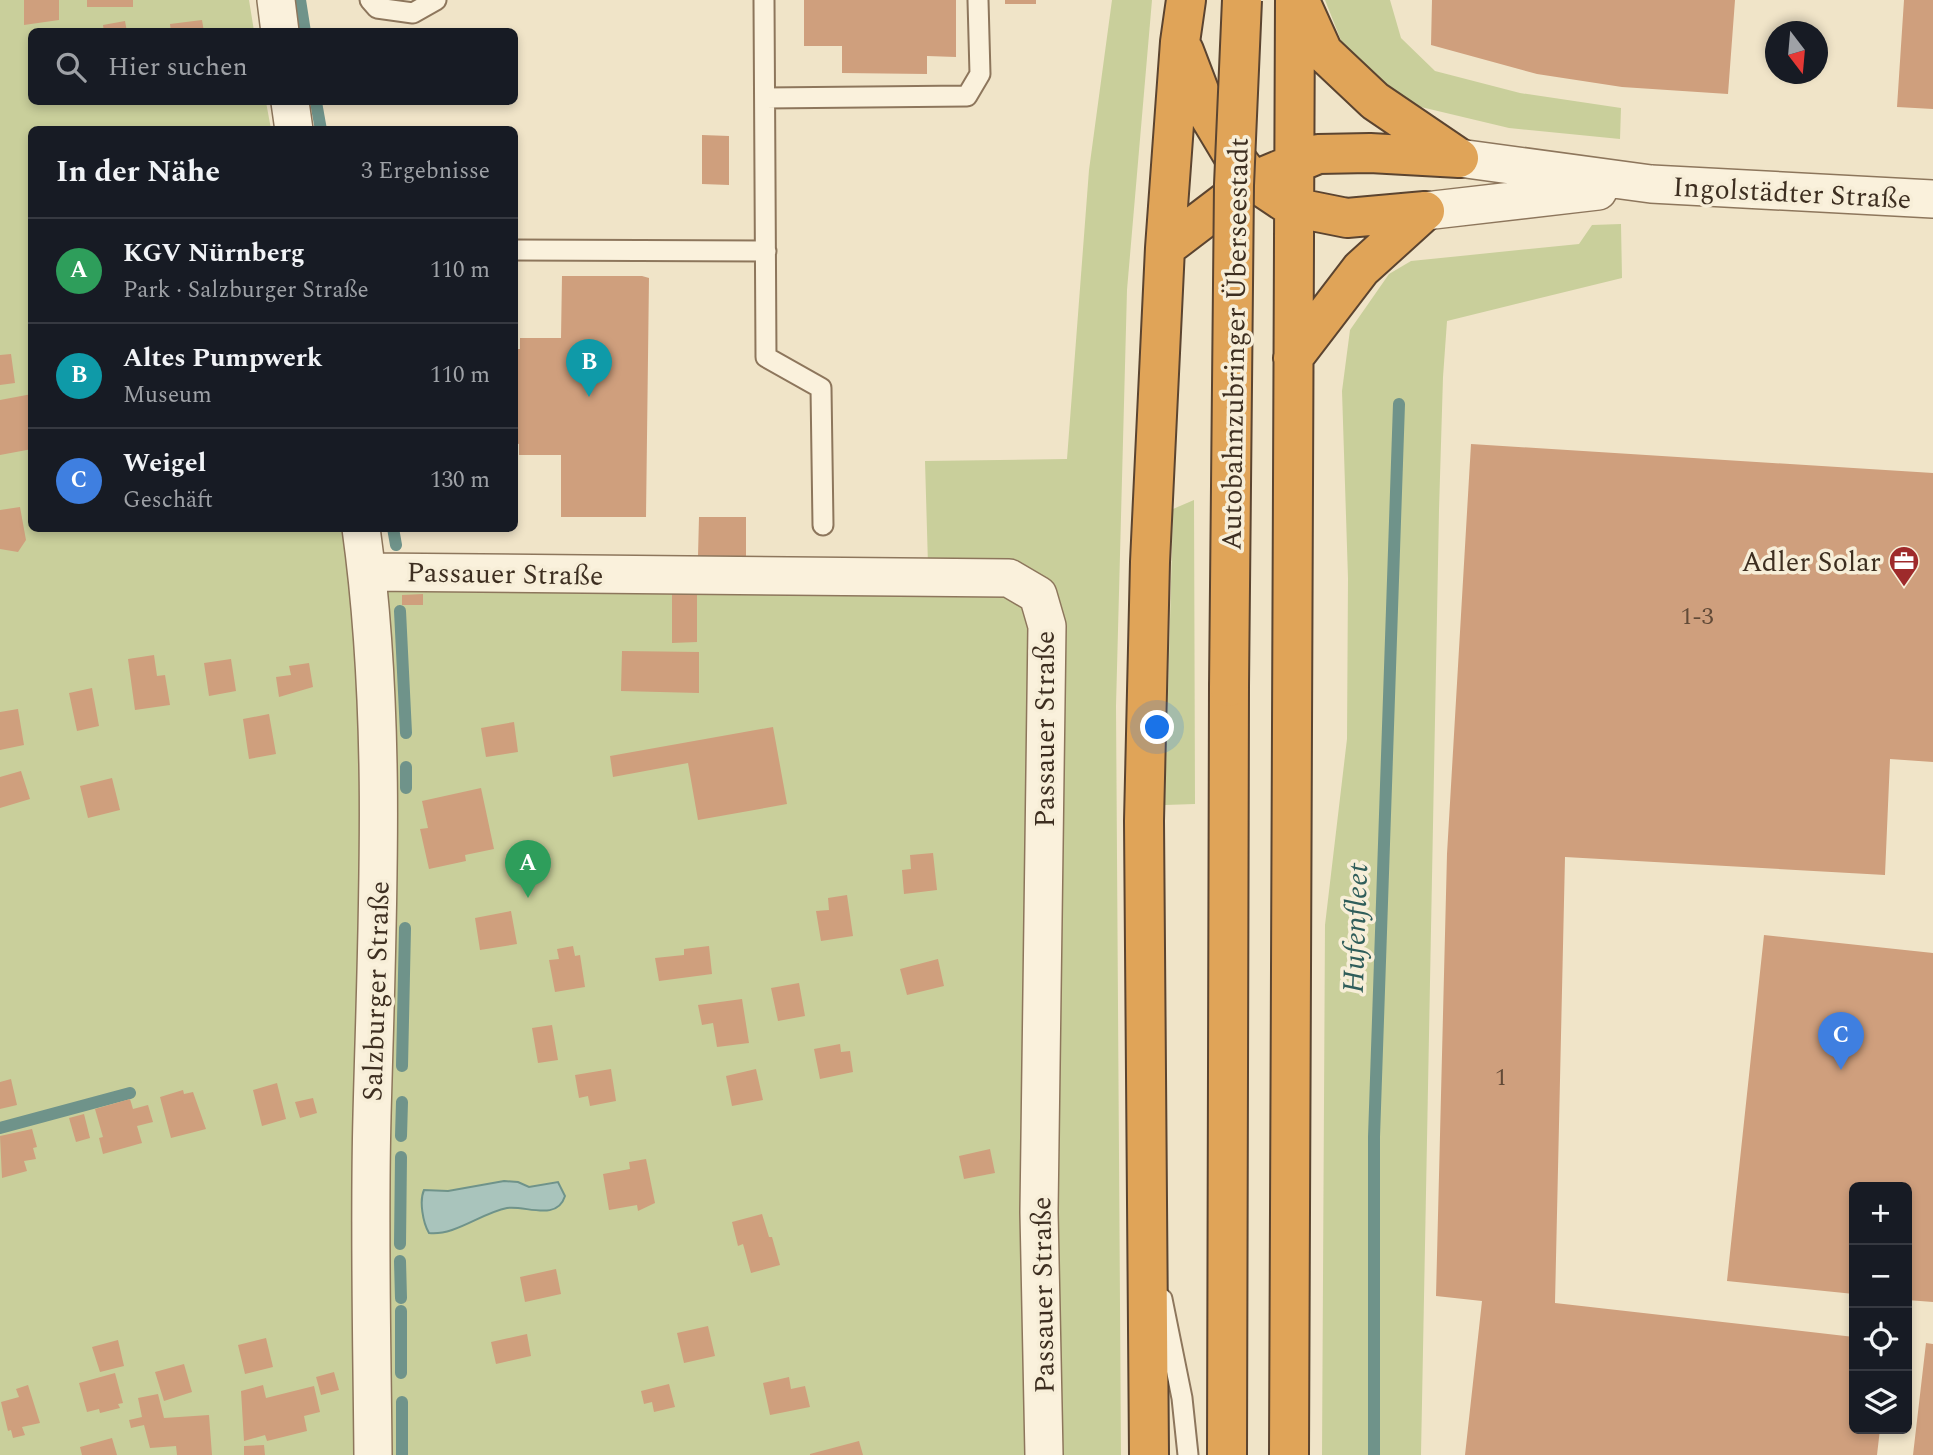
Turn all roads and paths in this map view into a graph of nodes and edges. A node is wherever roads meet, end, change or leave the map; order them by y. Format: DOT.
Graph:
graph roads {
  1 [pos="276,0"];
  2 [pos="370,0"];
  3 [pos="436,0"];
  4 [pos="764,0"];
  5 [pos="978,0"];
  6 [pos="1186,0"];
  7 [pos="1242,0"];
  8 [pos="1297,0"];
  9 [pos="280,28"];
  10 [pos="1180,42"];
  11 [pos="765,98"];
  12 [pos="290,105"];
  13 [pos="293,126"];
  14 [pos="1458,158"];
  15 [pos="1292,164"];
  16 [pos="1252,181"];
  17 [pos="1651,184"];
  18 [pos="1933,199"];
  19 [pos="1292,207"];
  20 [pos="1425,211"];
  21 [pos="1165,248"];
  22 [pos="518,250"];
  23 [pos="766,251"];
  24 [pos="1293,358"];
  25 [pos="823,525"];
  26 [pos="361,532"];
  27 [pos="367,572"];
  28 [pos="1146,1215"];
  29 [pos="373,1455"];
  30 [pos="1044,1455"];
  31 [pos="1149,1455"];
  32 [pos="1188,1455"];
  33 [pos="1227,1455"];
  34 [pos="1289,1455"];
  1 -- 9 [label="street"];
  2 -- 3 [label="lane"];
  4 -- 11 [label="lane"];
  5 -- 11 [label="lane"];
  6 -- 10 [label="highway"];
  7 -- 33 [label="highway, Autobahnzubringer Überseestadt, bridge"];
  8 -- 14 [label="highway"];
  8 -- 15 [label="highway"];
  10 -- 16 [label="highway"];
  10 -- 21 [label="highway"];
  11 -- 23 [label="lane"];
  12 -- 13 [label="street"];
  14 -- 15 [label="highway"];
  14 -- 17 [label="street, Ingolstädter Straße"];
  15 -- 16 [label="highway"];
  15 -- 19 [label="highway"];
  16 -- 19 [label="highway"];
  16 -- 21 [label="highway"];
  17 -- 18 [label="street, Ingolstädter Straße"];
  17 -- 20 [label="street, Ingolstädter Straße"];
  19 -- 20 [label="highway"];
  19 -- 24 [label="highway"];
  20 -- 24 [label="highway"];
  21 -- 28 [label="highway"];
  22 -- 23 [label="lane"];
  23 -- 25 [label="lane"];
  24 -- 34 [label="highway"];
  26 -- 27 [label="street, Salzburger Straße"];
  27 -- 29 [label="street, Salzburger Straße"];
  27 -- 30 [label="street, Passauer Straße"];
  28 -- 31 [label="highway"];
  28 -- 32 [label="lane"];
}
